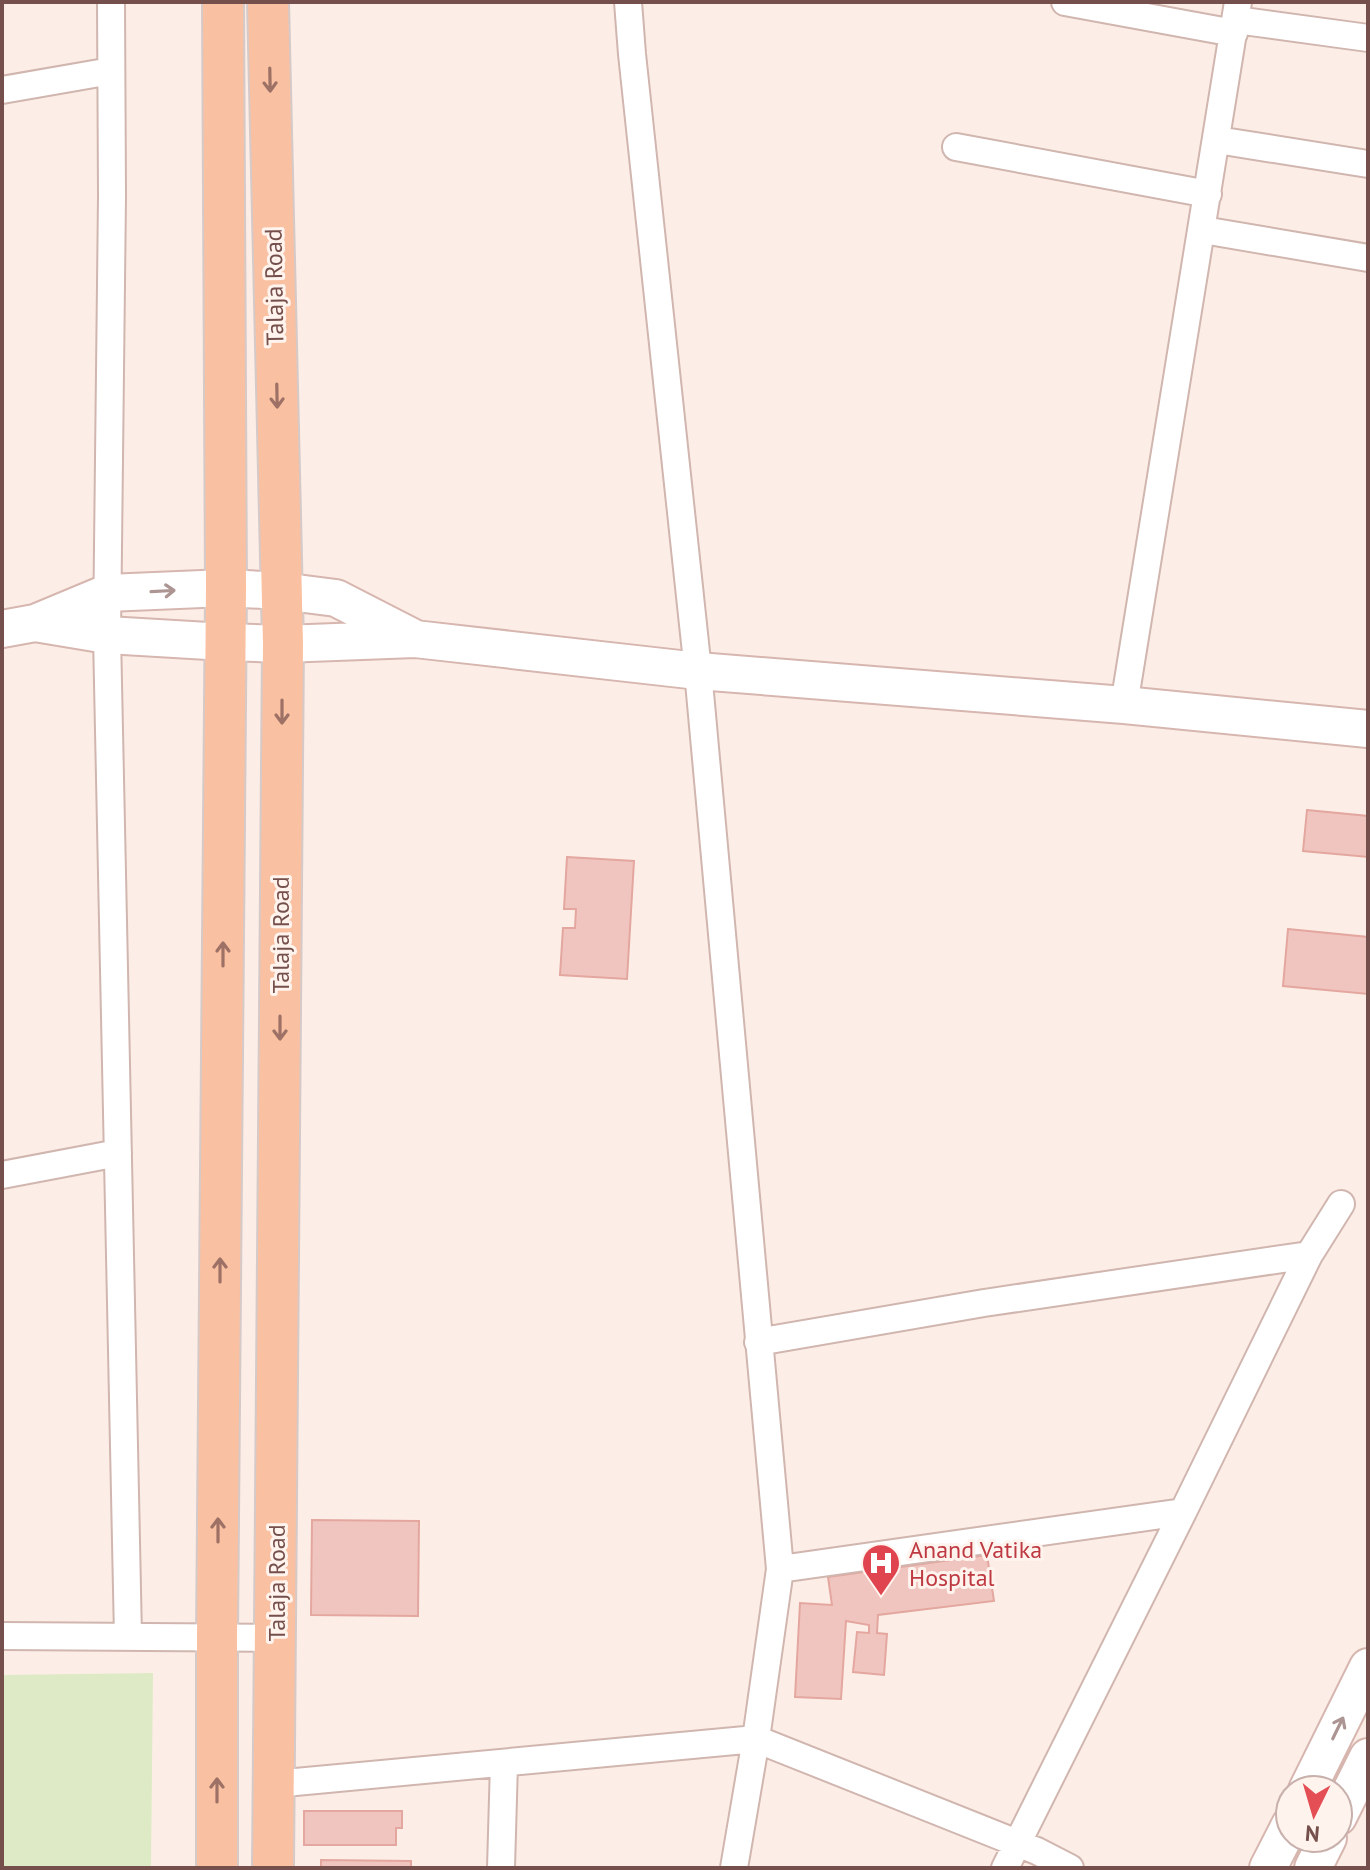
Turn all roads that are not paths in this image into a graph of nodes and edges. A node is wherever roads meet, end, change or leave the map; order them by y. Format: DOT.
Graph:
graph roads {
  1 [pos="111,2"];
  2 [pos="223,2"];
  3 [pos="268,2"];
  4 [pos="628,2"];
  5 [pos="1065,2"];
  6 [pos="1236,18"];
  7 [pos="1368,38"];
  8 [pos="111,71"];
  9 [pos="2,90"];
  10 [pos="1217,140"];
  11 [pos="956,147"];
  12 [pos="1368,164"];
  13 [pos="1208,194"];
  14 [pos="1203,230"];
  15 [pos="1368,258"];
  16 [pos="226,588"];
  17 [pos="281,591"];
  18 [pos="107,593"];
  19 [pos="18,626"];
  20 [pos="107,635"];
  21 [pos="415,639"];
  22 [pos="225,642"];
  23 [pos="283,644"];
  24 [pos="698,671"];
  25 [pos="1124,705"];
  26 [pos="1368,729"];
  27 [pos="118,1153"];
  28 [pos="2,1175"];
  29 [pos="1341,1204"];
  30 [pos="1309,1255"];
  31 [pos="758,1342"];
  32 [pos="1183,1512"];
  33 [pos="780,1569"];
  34 [pos="2,1636"];
  35 [pos="128,1637"];
  36 [pos="217,1637"];
  37 [pos="275,1638"];
  38 [pos="1368,1667"];
  39 [pos="756,1739"];
  40 [pos="1368,1757"];
  41 [pos="504,1763"];
  42 [pos="1315,1774"];
  43 [pos="274,1784"];
  44 [pos="1354,1785"];
  45 [pos="1017,1842"];
  46 [pos="217,1868"];
  47 [pos="273,1868"];
  48 [pos="501,1868"];
  49 [pos="734,1868"];
  50 [pos="1005,1868"];
  51 [pos="1070,1868"];
  1 -- 8 [label="street"];
  2 -- 16 [label="main road, Talaja Road"];
  3 -- 17 [label="main road, Talaja Road, one-way"];
  4 -- 24 [label="street"];
  5 -- 6 [label="street"];
  6 -- 7 [label="street"];
  6 -- 10 [label="street"];
  8 -- 9 [label="street"];
  8 -- 18 [label="street"];
  10 -- 12 [label="street"];
  10 -- 13 [label="street"];
  11 -- 13 [label="street"];
  13 -- 14 [label="street"];
  14 -- 15 [label="street"];
  14 -- 25 [label="street"];
  16 -- 17 [label="street"];
  18 -- 16 [label="street, one-way"];
  16 -- 22 [label="main road, Talaja Road"];
  17 -- 21 [label="street"];
  17 -- 23 [label="main road, Talaja Road"];
  18 -- 19 [label="street"];
  18 -- 20 [label="street"];
  19 -- 20 [label="street"];
  20 -- 22 [label="street"];
  20 -- 27 [label="street"];
  21 -- 23 [label="street"];
  21 -- 24 [label="street"];
  22 -- 23 [label="street"];
  36 -- 22 [label="main road, Talaja Road, one-way"];
  23 -- 37 [label="main road, Talaja Road, one-way"];
  24 -- 25 [label="street"];
  24 -- 31 [label="street"];
  25 -- 26 [label="street"];
  27 -- 28 [label="street"];
  27 -- 35 [label="street"];
  29 -- 30 [label="street"];
  30 -- 31 [label="street"];
  30 -- 32 [label="street"];
  31 -- 33 [label="street"];
  32 -- 33 [label="street"];
  32 -- 45 [label="street"];
  33 -- 39 [label="street"];
  34 -- 35 [label="street"];
  35 -- 36 [label="street"];
  36 -- 37 [label="street"];
  46 -- 36 [label="main road, Talaja Road, one-way"];
  37 -- 43 [label="main road, Talaja Road"];
  42 -- 38 [label="street, one-way"];
  39 -- 41 [label="street"];
  39 -- 45 [label="street"];
  39 -- 49 [label="street"];
  40 -- 44 [label="street"];
  41 -- 43 [label="street"];
  41 -- 48 [label="street"];
  43 -- 47 [label="main road, Talaja Road"];
  45 -- 50 [label="street"];
  45 -- 51 [label="street"];
}
